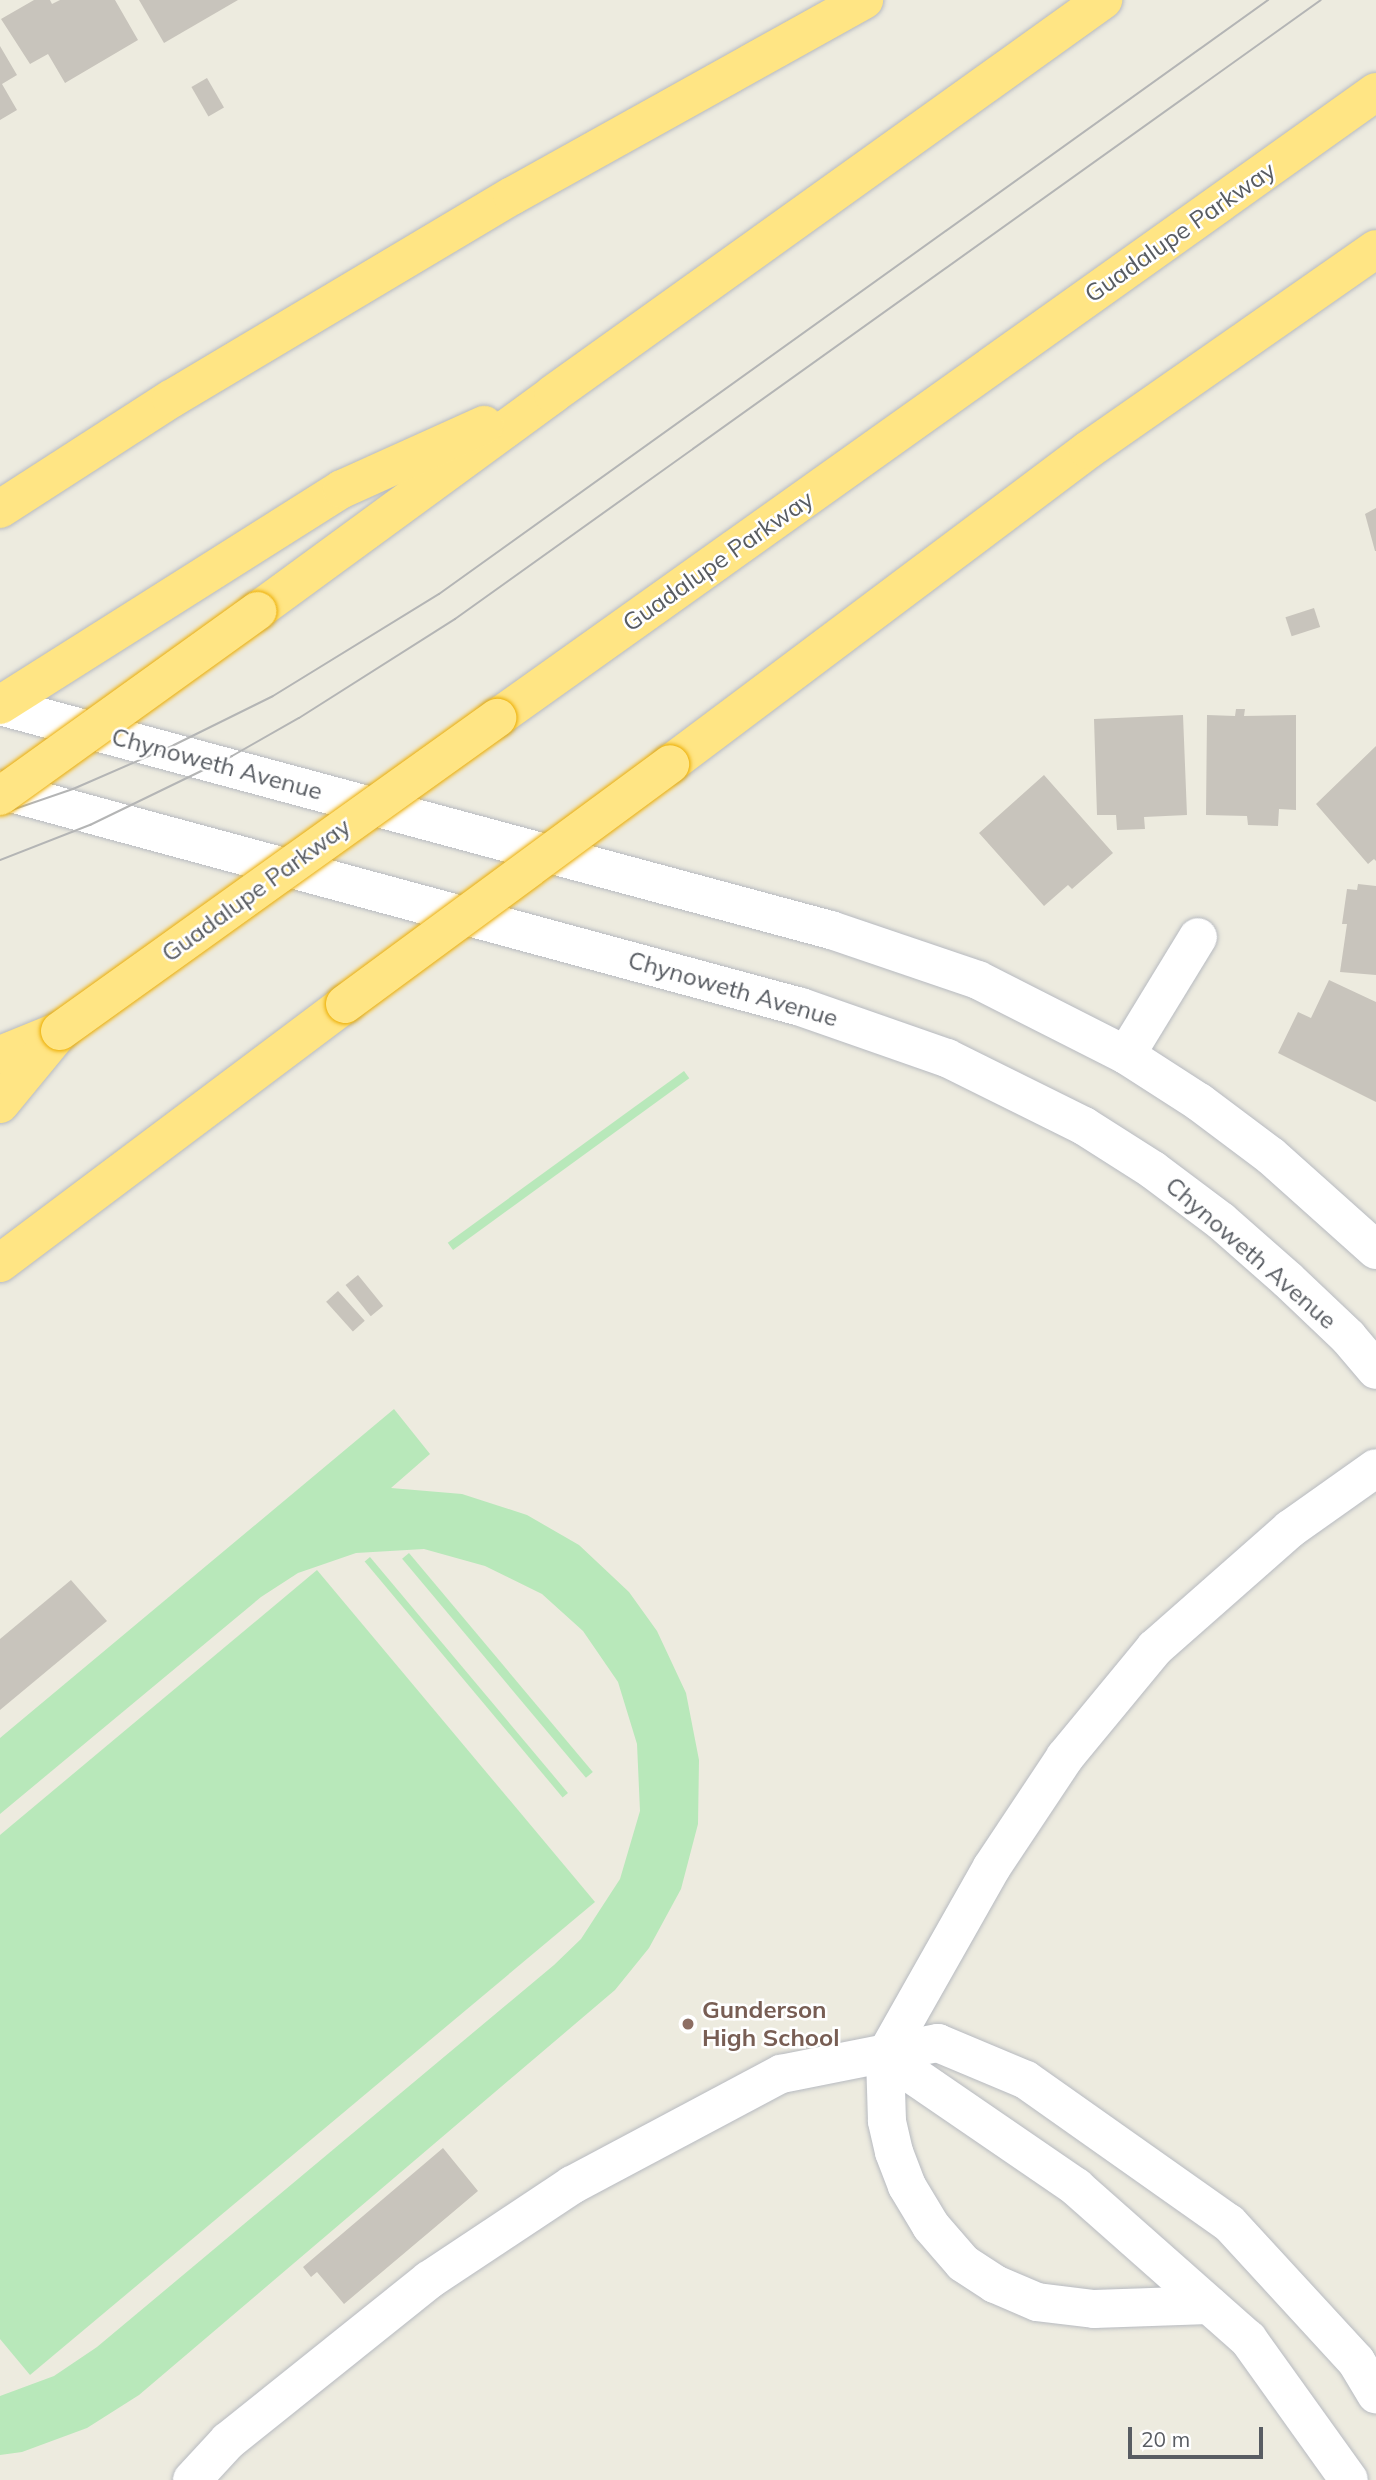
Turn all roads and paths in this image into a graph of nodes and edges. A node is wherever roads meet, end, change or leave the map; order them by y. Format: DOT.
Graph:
graph roads {
  1 [pos="864,0"];
  2 [pos="1103,0"];
  3 [pos="1376,92"];
  4 [pos="1376,249"];
  5 [pos="553,394"];
  6 [pos="0,509"];
  7 [pos="0,705"];
  8 [pos="0,790"];
  9 [pos="0,796"];
  10 [pos="1198,937"];
  11 [pos="60,1031"];
  12 [pos="0,1055"];
  13 [pos="1126,1055"];
  14 [pos="0,1104"];
  15 [pos="1376,1250"];
  16 [pos="0,1263"];
  17 [pos="1376,1370"];
  18 [pos="1376,1468"];
  19 [pos="885,2056"];
  20 [pos="1209,2305"];
  21 [pos="1376,2394"];
  22 [pos="192,2480"];
  23 [pos="1349,2480"];
  1 -- 6 [label="highway"];
  2 -- 5 [label="highway"];
  3 -- 11 [label="highway, Guadalupe Parkway, bridge"];
  4 -- 16 [label="highway, bridge"];
  5 -- 7 [label="highway"];
  5 -- 9 [label="highway, bridge"];
  7 -- 13 [label="street, Chynoweth Avenue"];
  8 -- 17 [label="street, Chynoweth Avenue"];
  10 -- 13 [label="street"];
  11 -- 12 [label="highway"];
  11 -- 14 [label="highway"];
  13 -- 15 [label="street, Chynoweth Avenue"];
  18 -- 19 [label="street"];
  19 -- 20 [label="street"];
  19 -- 20 [label="street"];
  19 -- 21 [label="street"];
  19 -- 22 [label="street"];
  20 -- 23 [label="street"];
}
